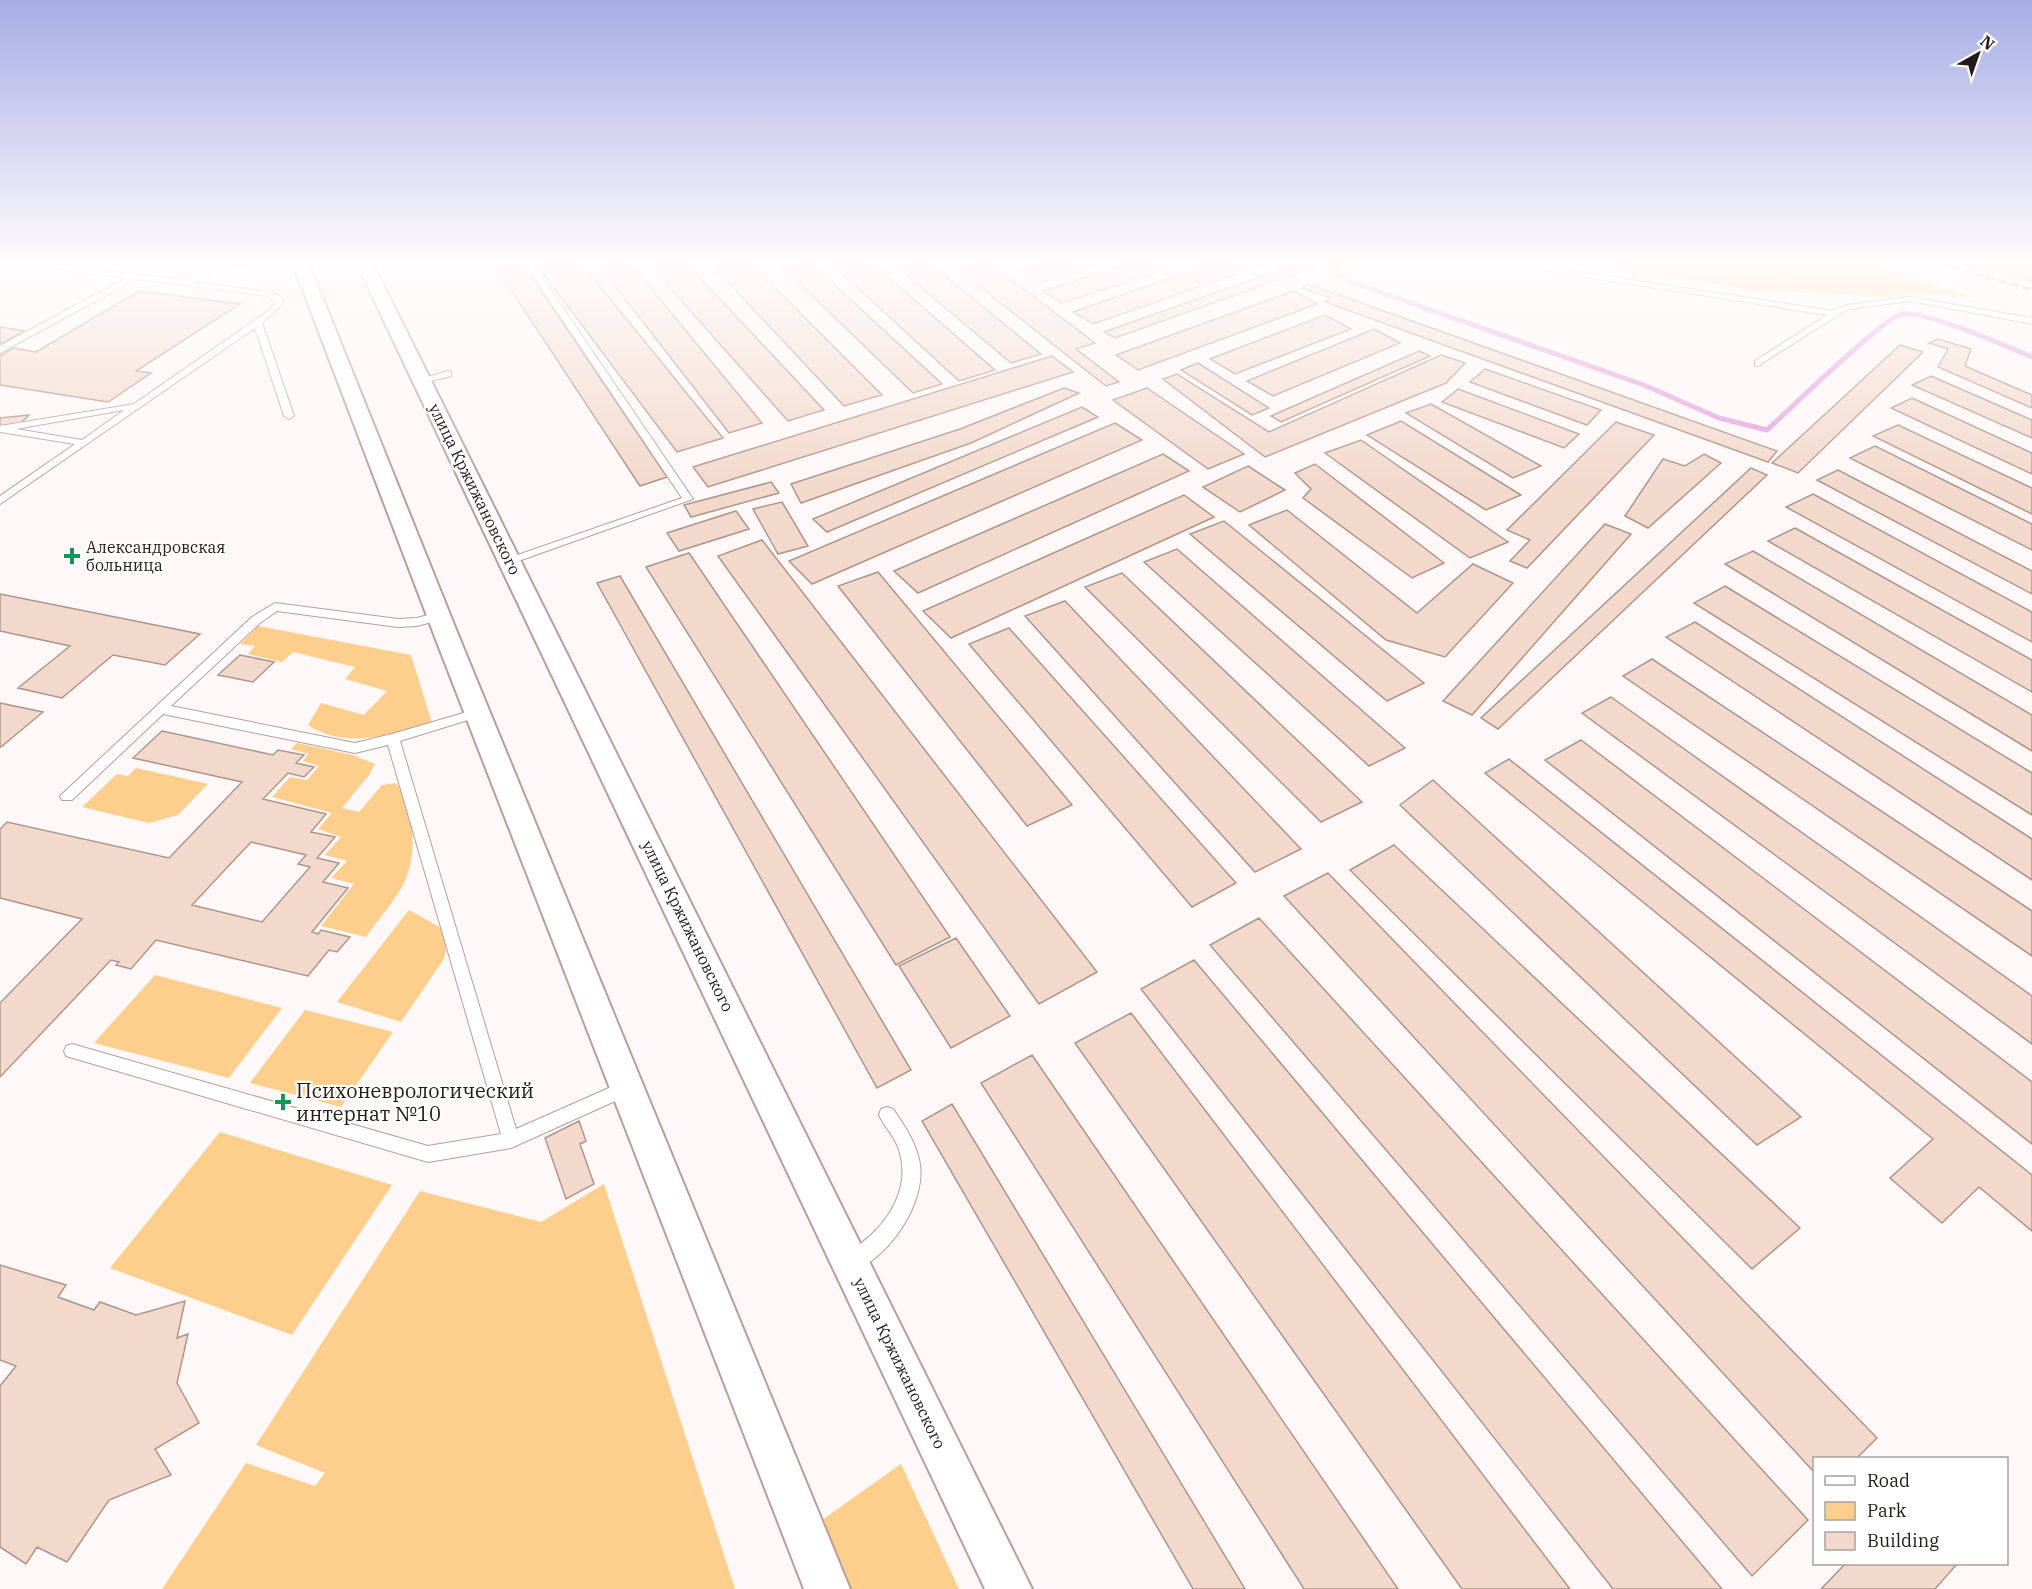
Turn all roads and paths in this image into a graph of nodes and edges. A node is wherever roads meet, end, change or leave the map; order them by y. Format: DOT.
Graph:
graph roads {
  1 [pos="22,338"];
  2 [pos="234,338"];
  3 [pos="262,338"];
  4 [pos="330,338"];
  5 [pos="411,338"];
  6 [pos="579,338"];
  7 [pos="1797,338"];
  8 [pos="0,350"];
  9 [pos="1758,363"];
  10 [pos="138,405"];
  11 [pos="289,416"];
  12 [pos="0,429"];
  13 [pos="79,442"];
  14 [pos="0,501"];
  15 [pos="510,561"];
  16 [pos="438,616"];
  17 [pos="163,709"];
  18 [pos="477,713"];
  19 [pos="393,740"];
  20 [pos="67,796"];
  21 [pos="72,1051"];
  22 [pos="627,1088"];
  23 [pos="887,1115"];
  24 [pos="511,1140"];
  25 [pos="852,1263"];
  26 [pos="827,1589"];
  27 [pos="1009,1589"];
  1 -- 8 [label="lane"];
  2 -- 10 [label="lane"];
  3 -- 11 [label="lane"];
  4 -- 16 [label="street"];
  5 -- 15 [label="street, улица Кржижановского"];
  6 -- 15 [label="lane"];
  7 -- 9 [label="lane"];
  10 -- 12 [label="lane"];
  10 -- 13 [label="lane"];
  12 -- 13 [label="lane"];
  13 -- 14 [label="lane"];
  15 -- 25 [label="street, улица Кржижановского"];
  16 -- 17 [label="lane"];
  16 -- 18 [label="street"];
  17 -- 19 [label="lane"];
  17 -- 20 [label="lane"];
  18 -- 19 [label="lane"];
  18 -- 22 [label="street"];
  19 -- 24 [label="lane"];
  21 -- 24 [label="lane"];
  22 -- 24 [label="lane"];
  22 -- 26 [label="street"];
  23 -- 25 [label="lane"];
  25 -- 27 [label="street, улица Кржижановского"];
}
